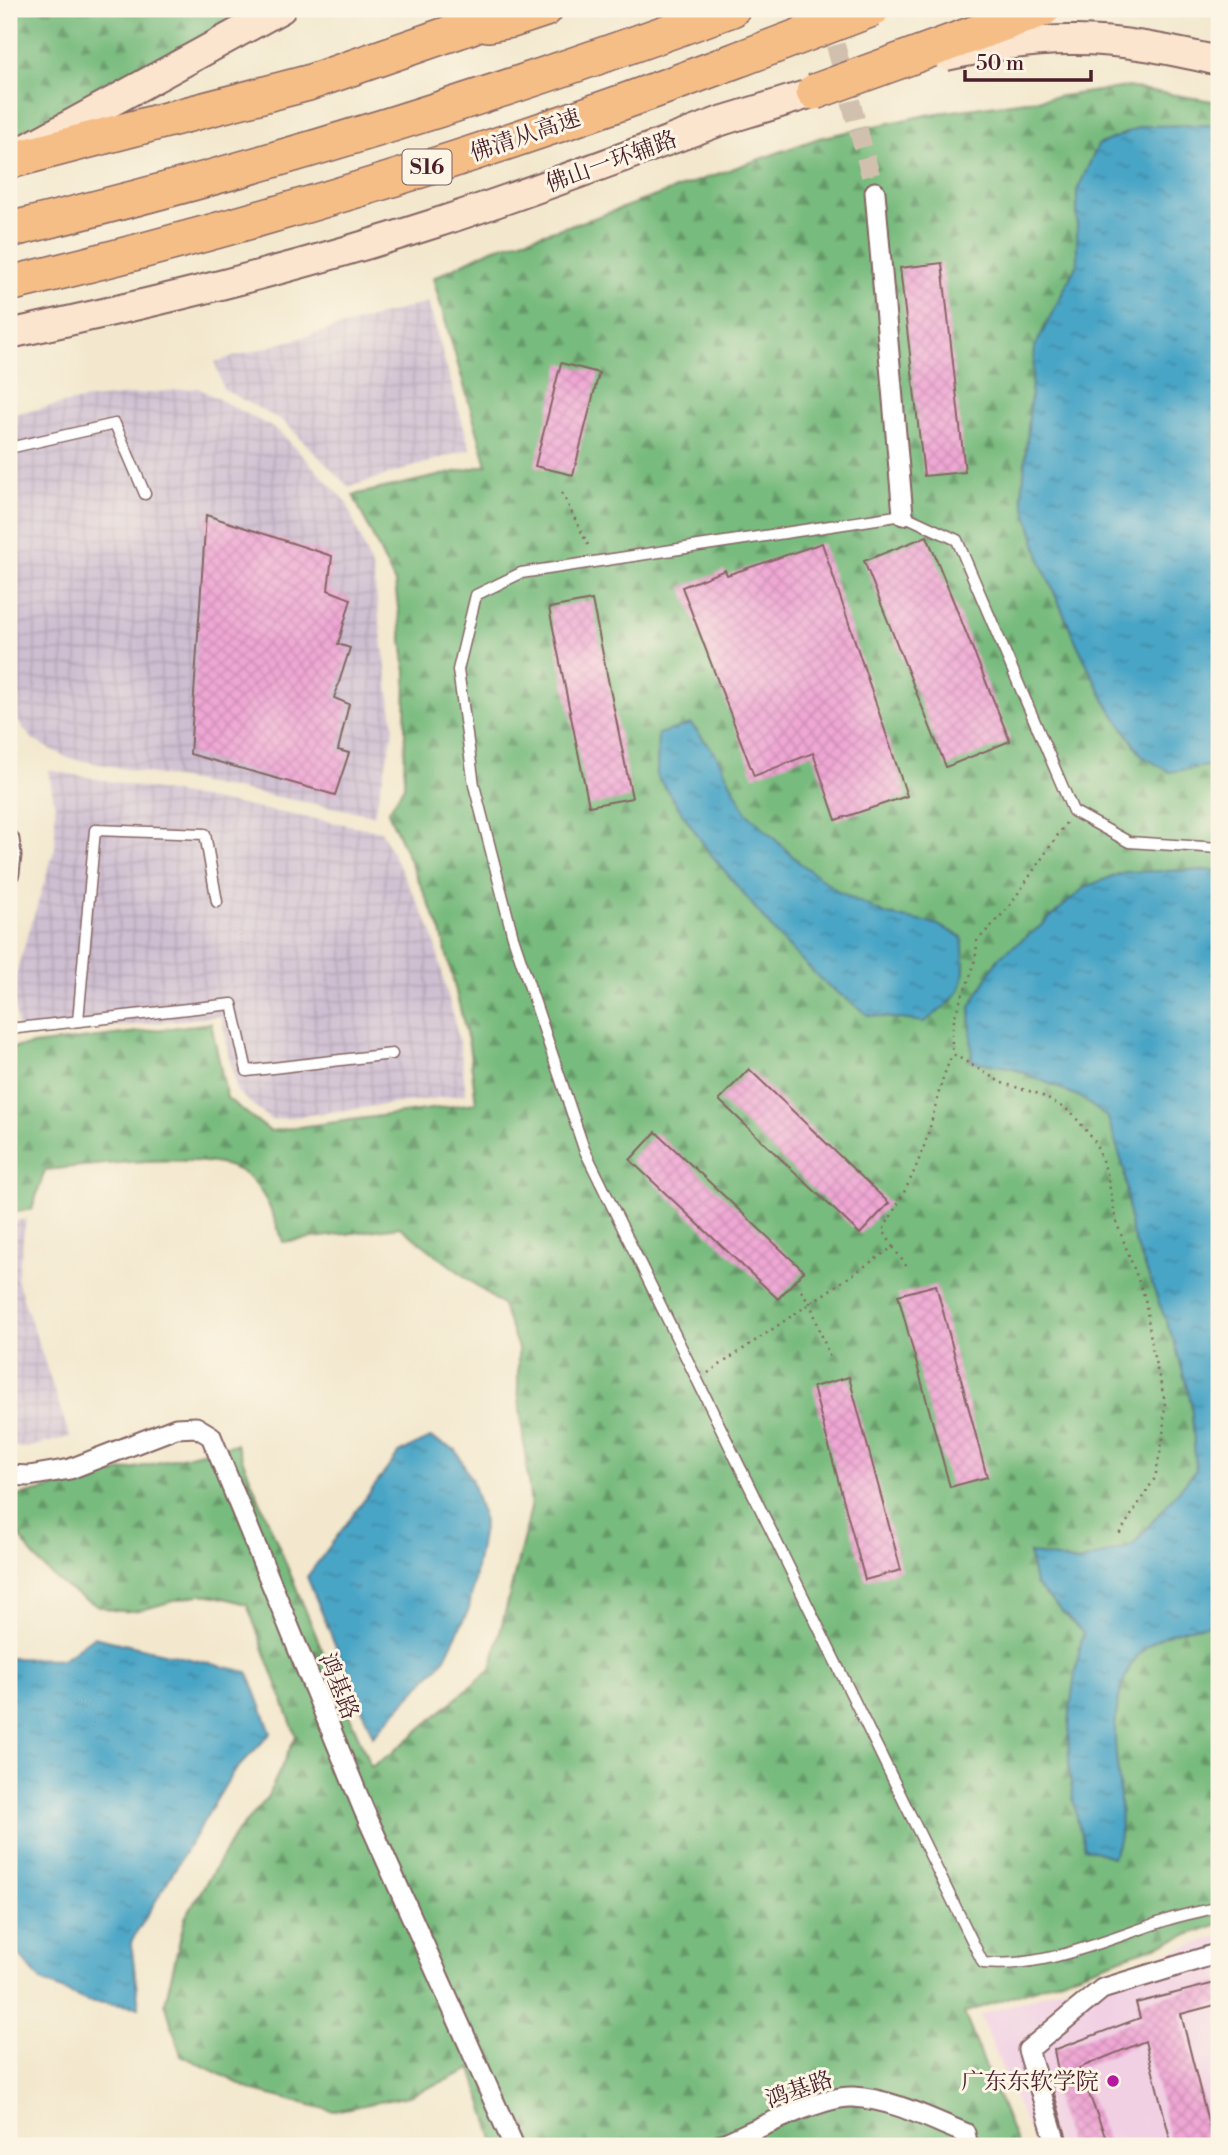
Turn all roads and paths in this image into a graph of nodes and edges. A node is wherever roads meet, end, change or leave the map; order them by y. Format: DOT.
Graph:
graph roads {
  1 [pos="281,9"];
  2 [pos="510,9"];
  3 [pos="545,9"];
  4 [pos="682,9"];
  5 [pos="732,9"];
  6 [pos="872,9"];
  7 [pos="1042,9"];
  8 [pos="469,27"];
  9 [pos="1219,61"];
  10 [pos="814,92"];
  11 [pos="392,125"];
  12 [pos="9,160"];
  13 [pos="875,192"];
  14 [pos="9,230"];
  15 [pos="9,284"];
  16 [pos="9,334"];
  17 [pos="9,449"];
  18 [pos="562,492"];
  19 [pos="145,494"];
  20 [pos="903,515"];
  21 [pos="596,562"];
  22 [pos="1073,811"];
  23 [pos="9,840"];
  24 [pos="1219,848"];
  25 [pos="9,873"];
  26 [pos="217,902"];
  27 [pos="78,1021"];
  28 [pos="9,1029"];
  29 [pos="953,1054"];
  30 [pos="392,1055"];
  31 [pos="893,1247"];
  32 [pos="908,1270"];
  33 [pos="801,1291"];
  34 [pos="810,1304"];
  35 [pos="831,1361"];
  36 [pos="697,1380"];
  37 [pos="9,1475"];
  38 [pos="1118,1536"];
  39 [pos="1219,1907"];
  40 [pos="1219,1953"];
  41 [pos="514,2146"];
  42 [pos="718,2146"];
  43 [pos="968,2146"];
  44 [pos="1057,2146"];
  1 -- 12 [label="main road"];
  2 -- 8 [label="highway"];
  3 -- 8 [label="highway"];
  4 -- 11 [label="highway"];
  5 -- 11 [label="highway, S16"];
  6 -- 15 [label="highway, 佛清从高速 / S16, bridge"];
  7 -- 10 [label="highway, bridge"];
  8 -- 12 [label="highway"];
  9 -- 10 [label="main road, 佛山一环辅路, bridge"];
  10 -- 16 [label="main road, 佛山一环辅路, bridge"];
  11 -- 14 [label="highway, S16"];
  13 -- 20 [label="street"];
  17 -- 19 [label="lane"];
  18 -- 21 [label="path"];
  20 -- 21 [label="lane"];
  20 -- 22 [label="lane"];
  21 -- 36 [label="lane"];
  22 -- 24 [label="lane"];
  22 -- 29 [label="path"];
  23 -- 25 [label="street"];
  26 -- 27 [label="lane"];
  27 -- 28 [label="lane"];
  27 -- 30 [label="lane"];
  29 -- 31 [label="path"];
  29 -- 38 [label="path"];
  31 -- 32 [label="path"];
  31 -- 34 [label="path"];
  33 -- 34 [label="path"];
  34 -- 35 [label="path"];
  34 -- 36 [label="path"];
  36 -- 39 [label="lane"];
  37 -- 41 [label="street, 鸿基路"];
  40 -- 44 [label="street"];
  42 -- 43 [label="street, 鸿基路"];
}
